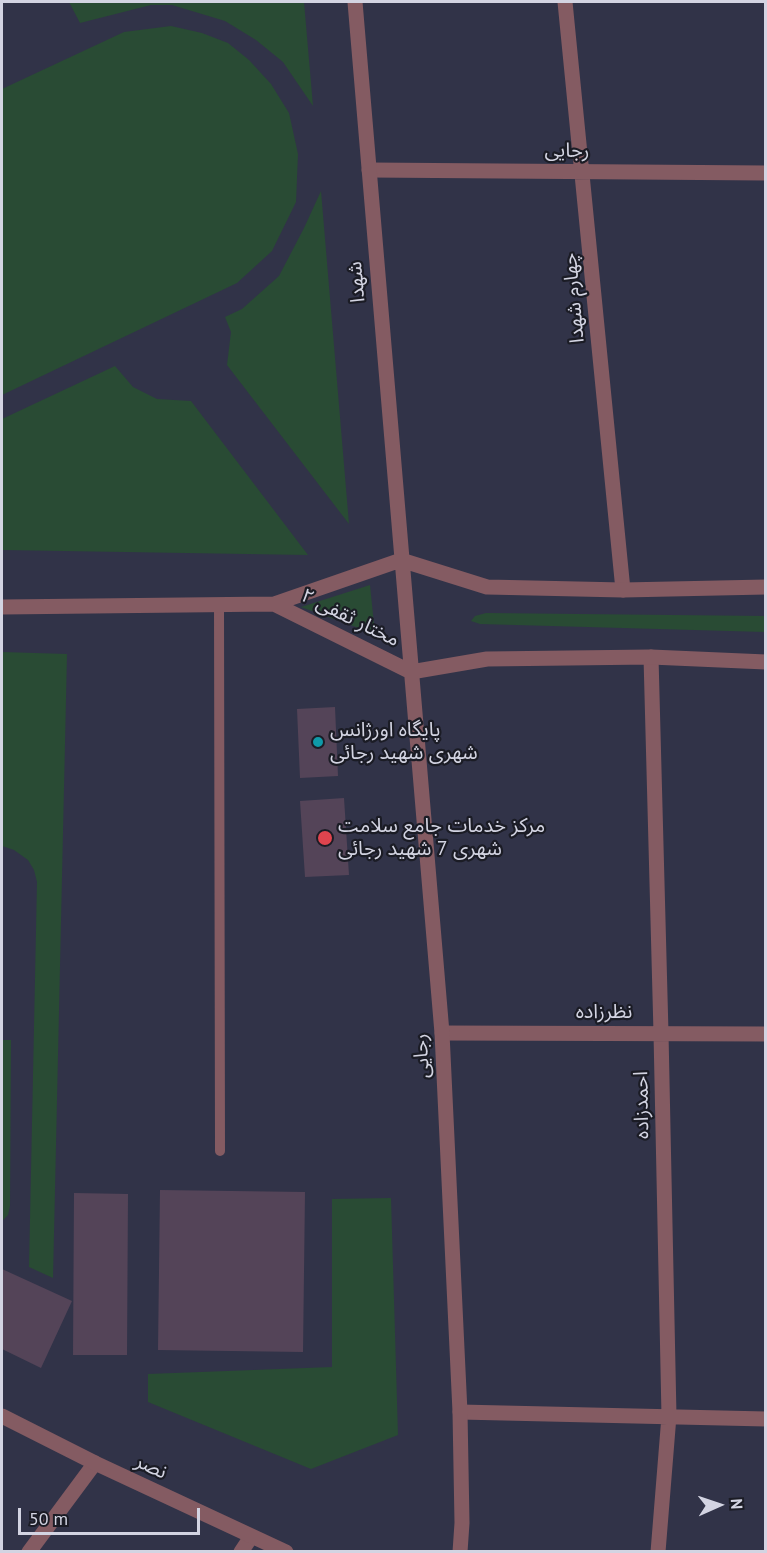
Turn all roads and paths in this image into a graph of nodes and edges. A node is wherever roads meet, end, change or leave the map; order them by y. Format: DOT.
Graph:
graph roads {
  1 [pos="355,2"];
  2 [pos="565,2"];
  3 [pos="369,170"];
  4 [pos="583,172"];
  5 [pos="765,173"];
  6 [pos="401,560"];
  7 [pos="765,587"];
  8 [pos="623,590"];
  9 [pos="273,604"];
  10 [pos="219,605"];
  11 [pos="2,607"];
  12 [pos="651,657"];
  13 [pos="765,662"];
  14 [pos="411,672"];
  15 [pos="442,1033"];
  16 [pos="661,1033"];
  17 [pos="765,1034"];
  18 [pos="220,1151"];
  19 [pos="460,1412"];
  20 [pos="2,1416"];
  21 [pos="669,1416"];
  22 [pos="765,1419"];
  23 [pos="94,1463"];
  24 [pos="251,1537"];
  25 [pos="29,1551"];
  26 [pos="241,1551"];
  27 [pos="285,1551"];
  28 [pos="460,1551"];
  29 [pos="658,1551"];
  1 -- 3 [label="street, شهدا"];
  2 -- 4 [label="street, چهارم شهدا"];
  3 -- 4 [label="street, رجایی"];
  3 -- 6 [label="street, شهدا"];
  4 -- 5 [label="street, رجایی"];
  4 -- 8 [label="street, چهارم شهدا"];
  6 -- 8 [label="street"];
  6 -- 9 [label="street, مختار ثقفی ۲"];
  6 -- 14 [label="street, رجایی"];
  7 -- 8 [label="street"];
  9 -- 10 [label="street"];
  9 -- 14 [label="street, مختار ثقفی ۲"];
  10 -- 11 [label="street"];
  10 -- 18 [label="lane"];
  12 -- 13 [label="street, مختار ثقفی ۲"];
  12 -- 14 [label="street, مختار ثقفی ۲"];
  12 -- 16 [label="street, احمدزاده"];
  14 -- 15 [label="street, رجایی"];
  15 -- 16 [label="street, نظرزاده"];
  15 -- 19 [label="street, رجایی"];
  16 -- 17 [label="street, نظرزاده"];
  16 -- 21 [label="street, احمدزاده"];
  19 -- 21 [label="street"];
  19 -- 28 [label="street, رجایی"];
  20 -- 23 [label="street, نصر"];
  21 -- 22 [label="street"];
  21 -- 29 [label="street, احمدزاده"];
  23 -- 24 [label="street, نصر"];
  23 -- 25 [label="street"];
  24 -- 26 [label="street"];
  24 -- 27 [label="street, نصر"];
}
